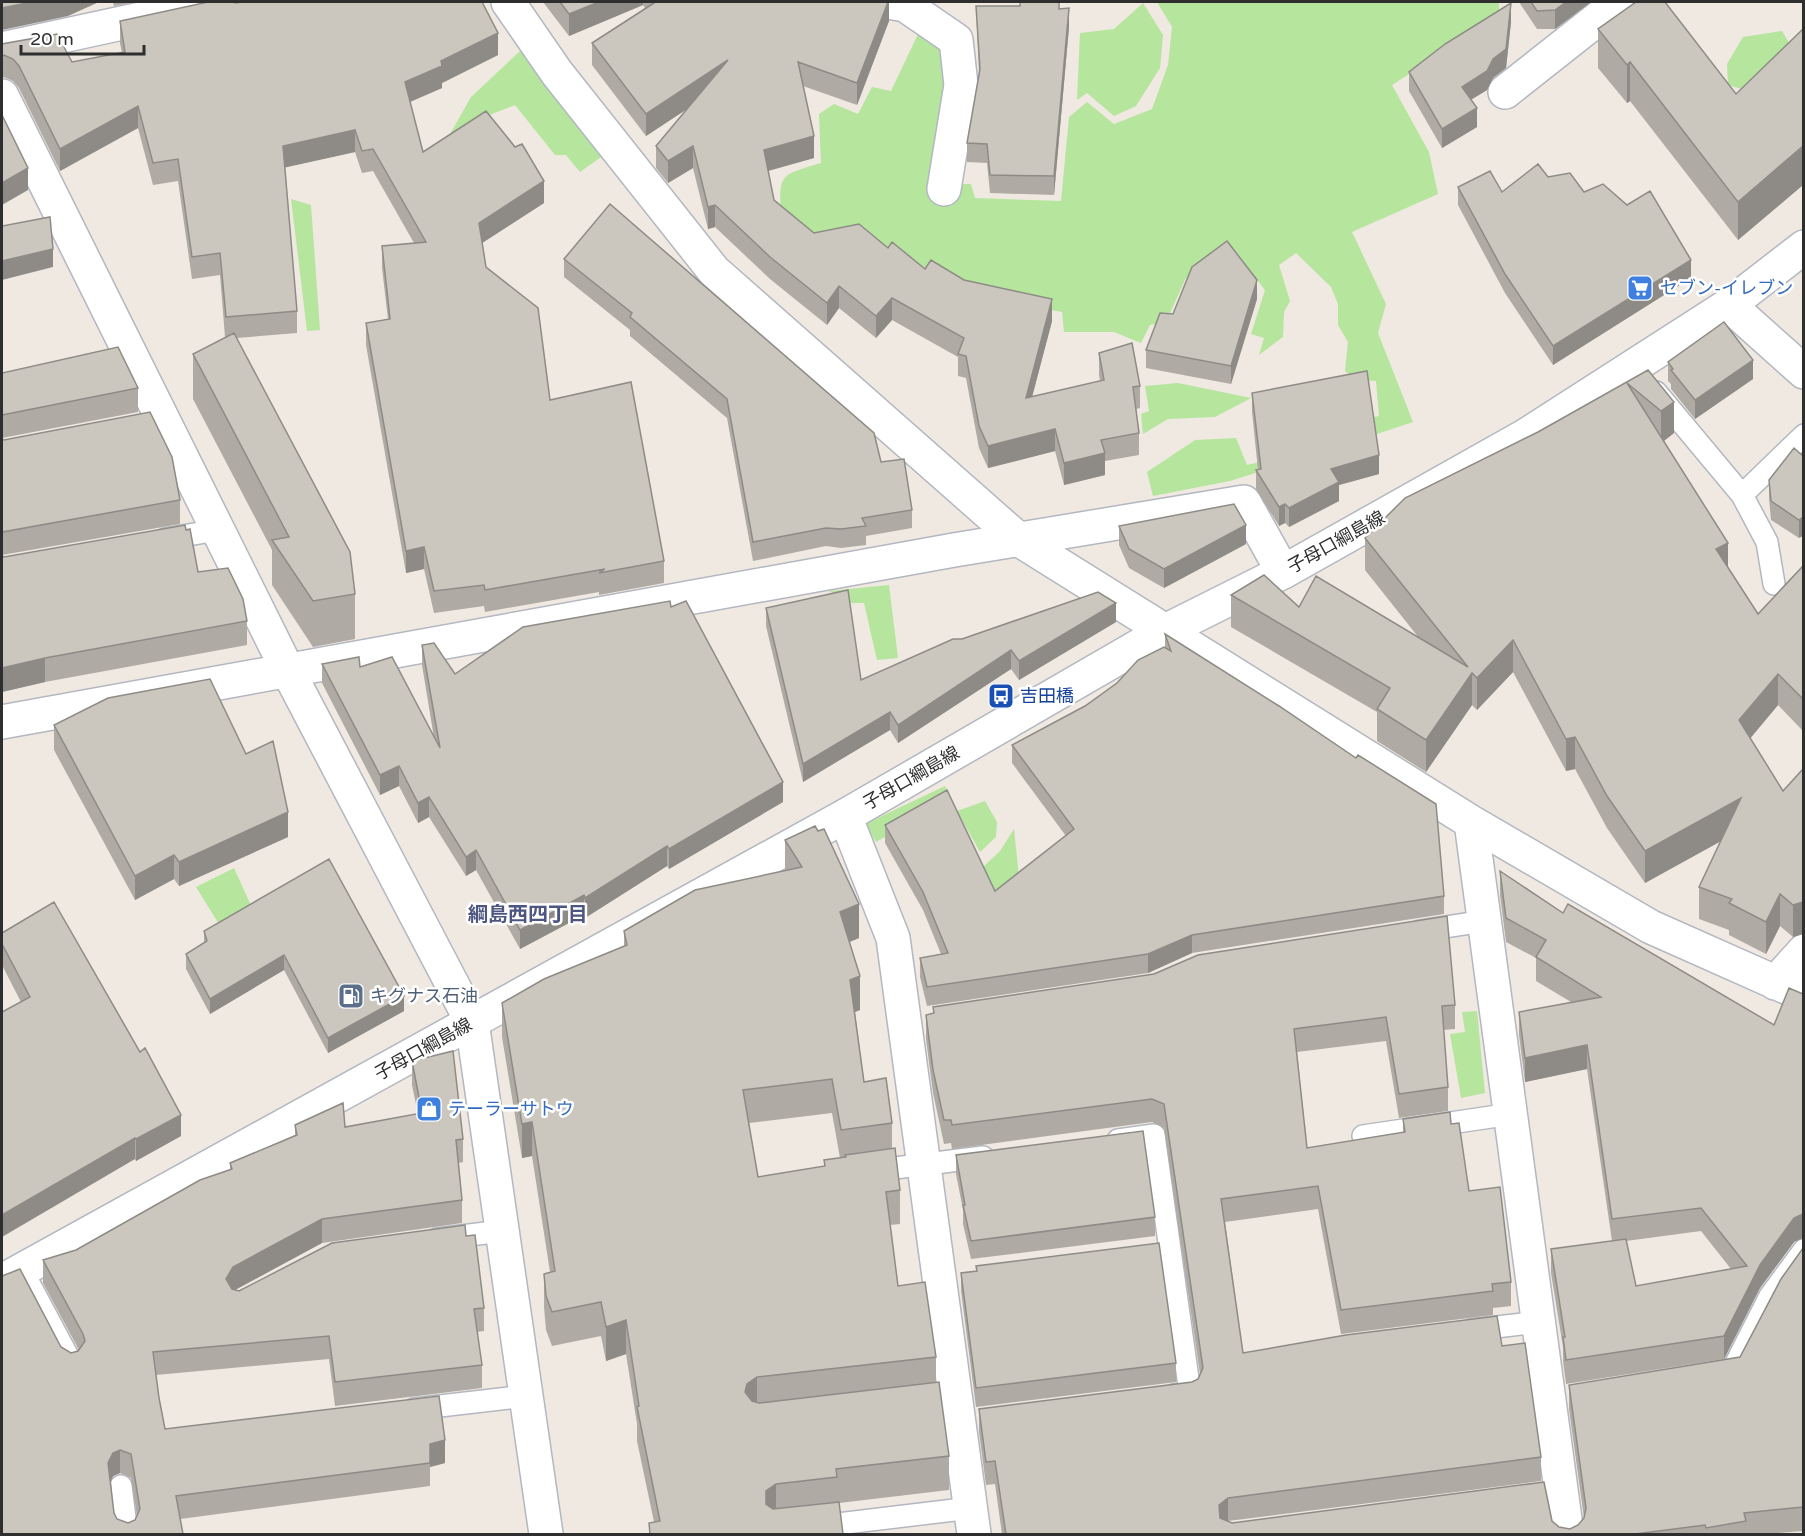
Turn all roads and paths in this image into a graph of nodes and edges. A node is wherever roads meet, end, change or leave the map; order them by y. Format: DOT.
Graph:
graph roads {
  1 [pos="219,2"];
  2 [pos="888,2"];
  3 [pos="1619,2"];
  4 [pos="513,3"];
  5 [pos="2,49"];
  6 [pos="1505,92"];
  7 [pos="2,96"];
  8 [pos="944,189"];
  9 [pos="1803,247"];
  10 [pos="1729,305"];
  11 [pos="1635,366"];
  12 [pos="1803,372"];
  13 [pos="1803,435"];
  14 [pos="1742,495"];
  15 [pos="217,530"];
  16 [pos="1018,539"];
  17 [pos="149,542"];
  18 [pos="1283,572"];
  19 [pos="1774,584"];
  20 [pos="1163,632"];
  21 [pos="287,669"];
  22 [pos="2,722"];
  23 [pos="845,816"];
  24 [pos="1471,822"];
  25 [pos="1484,921"];
  26 [pos="1403,933"];
  27 [pos="1803,951"];
  28 [pos="1789,989"];
  29 [pos="472,1022"];
  30 [pos="1511,1114"];
  31 [pos="1363,1136"];
  32 [pos="1096,1142"];
  33 [pos="1004,1154"];
  34 [pos="924,1164"];
  35 [pos="856,1174"];
  36 [pos="502,1231"];
  37 [pos="421,1242"];
  38 [pos="1170,1247"];
  39 [pos="1146,1250"];
  40 [pos="1803,1250"];
  41 [pos="12,1275"];
  42 [pos="1539,1322"];
  43 [pos="1447,1334"];
  44 [pos="72,1365"];
  45 [pos="1698,1376"];
  46 [pos="526,1396"];
  47 [pos="1155,1398"];
  48 [pos="391,1412"];
  49 [pos="121,1486"];
  50 [pos="972,1521"];
  51 [pos="788,1530"];
  52 [pos="127,1534"];
  53 [pos="546,1534"];
  54 [pos="1567,1534"];
  1 -- 5 [label="street"];
  2 -- 8 [label="street"];
  3 -- 6 [label="street"];
  4 -- 16 [label="street"];
  7 -- 15 [label="street"];
  9 -- 10 [label="street, 子母口綱島線"];
  10 -- 11 [label="street, 子母口綱島線"];
  10 -- 12 [label="street"];
  11 -- 14 [label="lane"];
  11 -- 18 [label="street, 子母口綱島線"];
  13 -- 14 [label="lane"];
  14 -- 19 [label="lane"];
  15 -- 17 [label="lane"];
  15 -- 21 [label="street"];
  16 -- 18 [label="street"];
  16 -- 20 [label="street"];
  16 -- 21 [label="street"];
  18 -- 20 [label="street, 子母口綱島線"];
  20 -- 23 [label="street, 子母口綱島線"];
  20 -- 24 [label="street"];
  21 -- 22 [label="street"];
  21 -- 29 [label="street"];
  23 -- 29 [label="street, 子母口綱島線"];
  23 -- 34 [label="street"];
  24 -- 25 [label="street"];
  24 -- 28 [label="street"];
  25 -- 26 [label="lane"];
  25 -- 30 [label="street"];
  27 -- 28 [label="street"];
  29 -- 36 [label="street"];
  29 -- 41 [label="street, 子母口綱島線"];
  30 -- 31 [label="lane"];
  30 -- 42 [label="street"];
  32 -- 38 [label="lane"];
  33 -- 34 [label="lane"];
  34 -- 35 [label="lane"];
  34 -- 50 [label="street"];
  36 -- 37 [label="lane"];
  36 -- 46 [label="street"];
  38 -- 39 [label="lane"];
  38 -- 47 [label="lane"];
  40 -- 45 [label="lane"];
  41 -- 44 [label="lane"];
  42 -- 43 [label="lane"];
  42 -- 54 [label="street"];
  46 -- 48 [label="lane"];
  46 -- 53 [label="street"];
  49 -- 52 [label="lane"];
  50 -- 51 [label="lane"];
}
